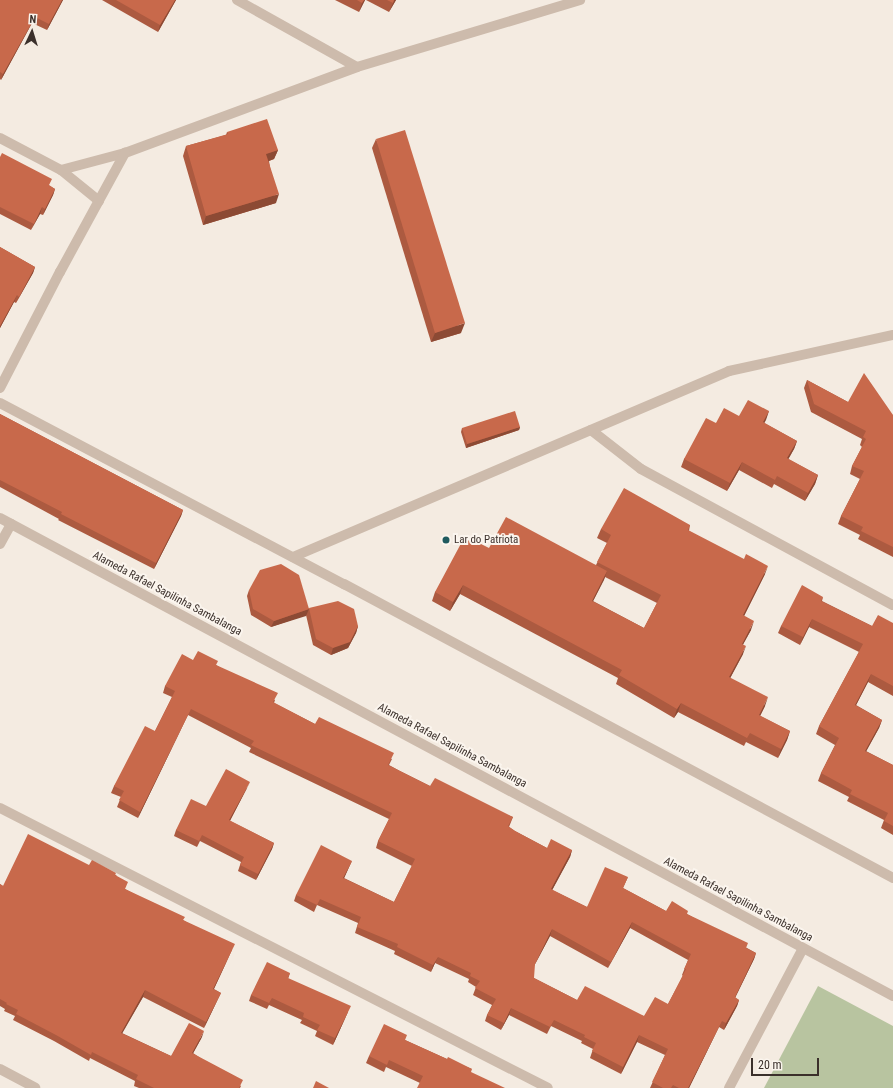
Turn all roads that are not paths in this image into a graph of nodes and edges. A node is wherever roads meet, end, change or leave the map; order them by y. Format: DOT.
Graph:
graph roads {
  1 [pos="237,0"];
  2 [pos="580,0"];
  3 [pos="357,67"];
  4 [pos="0,138"];
  5 [pos="125,153"];
  6 [pos="61,170"];
  7 [pos="99,201"];
  8 [pos="893,335"];
  9 [pos="0,388"];
  10 [pos="0,403"];
  11 [pos="591,430"];
  12 [pos="0,518"];
  13 [pos="11,524"];
  14 [pos="0,544"];
  15 [pos="293,557"];
  16 [pos="893,605"];
  17 [pos="0,808"];
  18 [pos="893,878"];
  19 [pos="803,948"];
  20 [pos="893,996"];
  21 [pos="0,1070"];
  22 [pos="35,1088"];
  23 [pos="548,1088"];
  24 [pos="730,1088"];
  1 -- 3 [label="street"];
  2 -- 3 [label="street"];
  3 -- 5 [label="street"];
  4 -- 6 [label="street"];
  5 -- 6 [label="street"];
  5 -- 7 [label="street"];
  6 -- 7 [label="street"];
  7 -- 9 [label="street"];
  8 -- 11 [label="street"];
  10 -- 15 [label="street"];
  11 -- 15 [label="street"];
  11 -- 16 [label="street"];
  12 -- 13 [label="street, Alameda Rafael Sapilinha Sambalanga"];
  13 -- 14 [label="street"];
  13 -- 19 [label="street, Alameda Rafael Sapilinha Sambalanga"];
  15 -- 18 [label="street"];
  17 -- 23 [label="street"];
  19 -- 20 [label="street, Alameda Rafael Sapilinha Sambalanga"];
  19 -- 24 [label="street"];
  21 -- 22 [label="street"];
}
